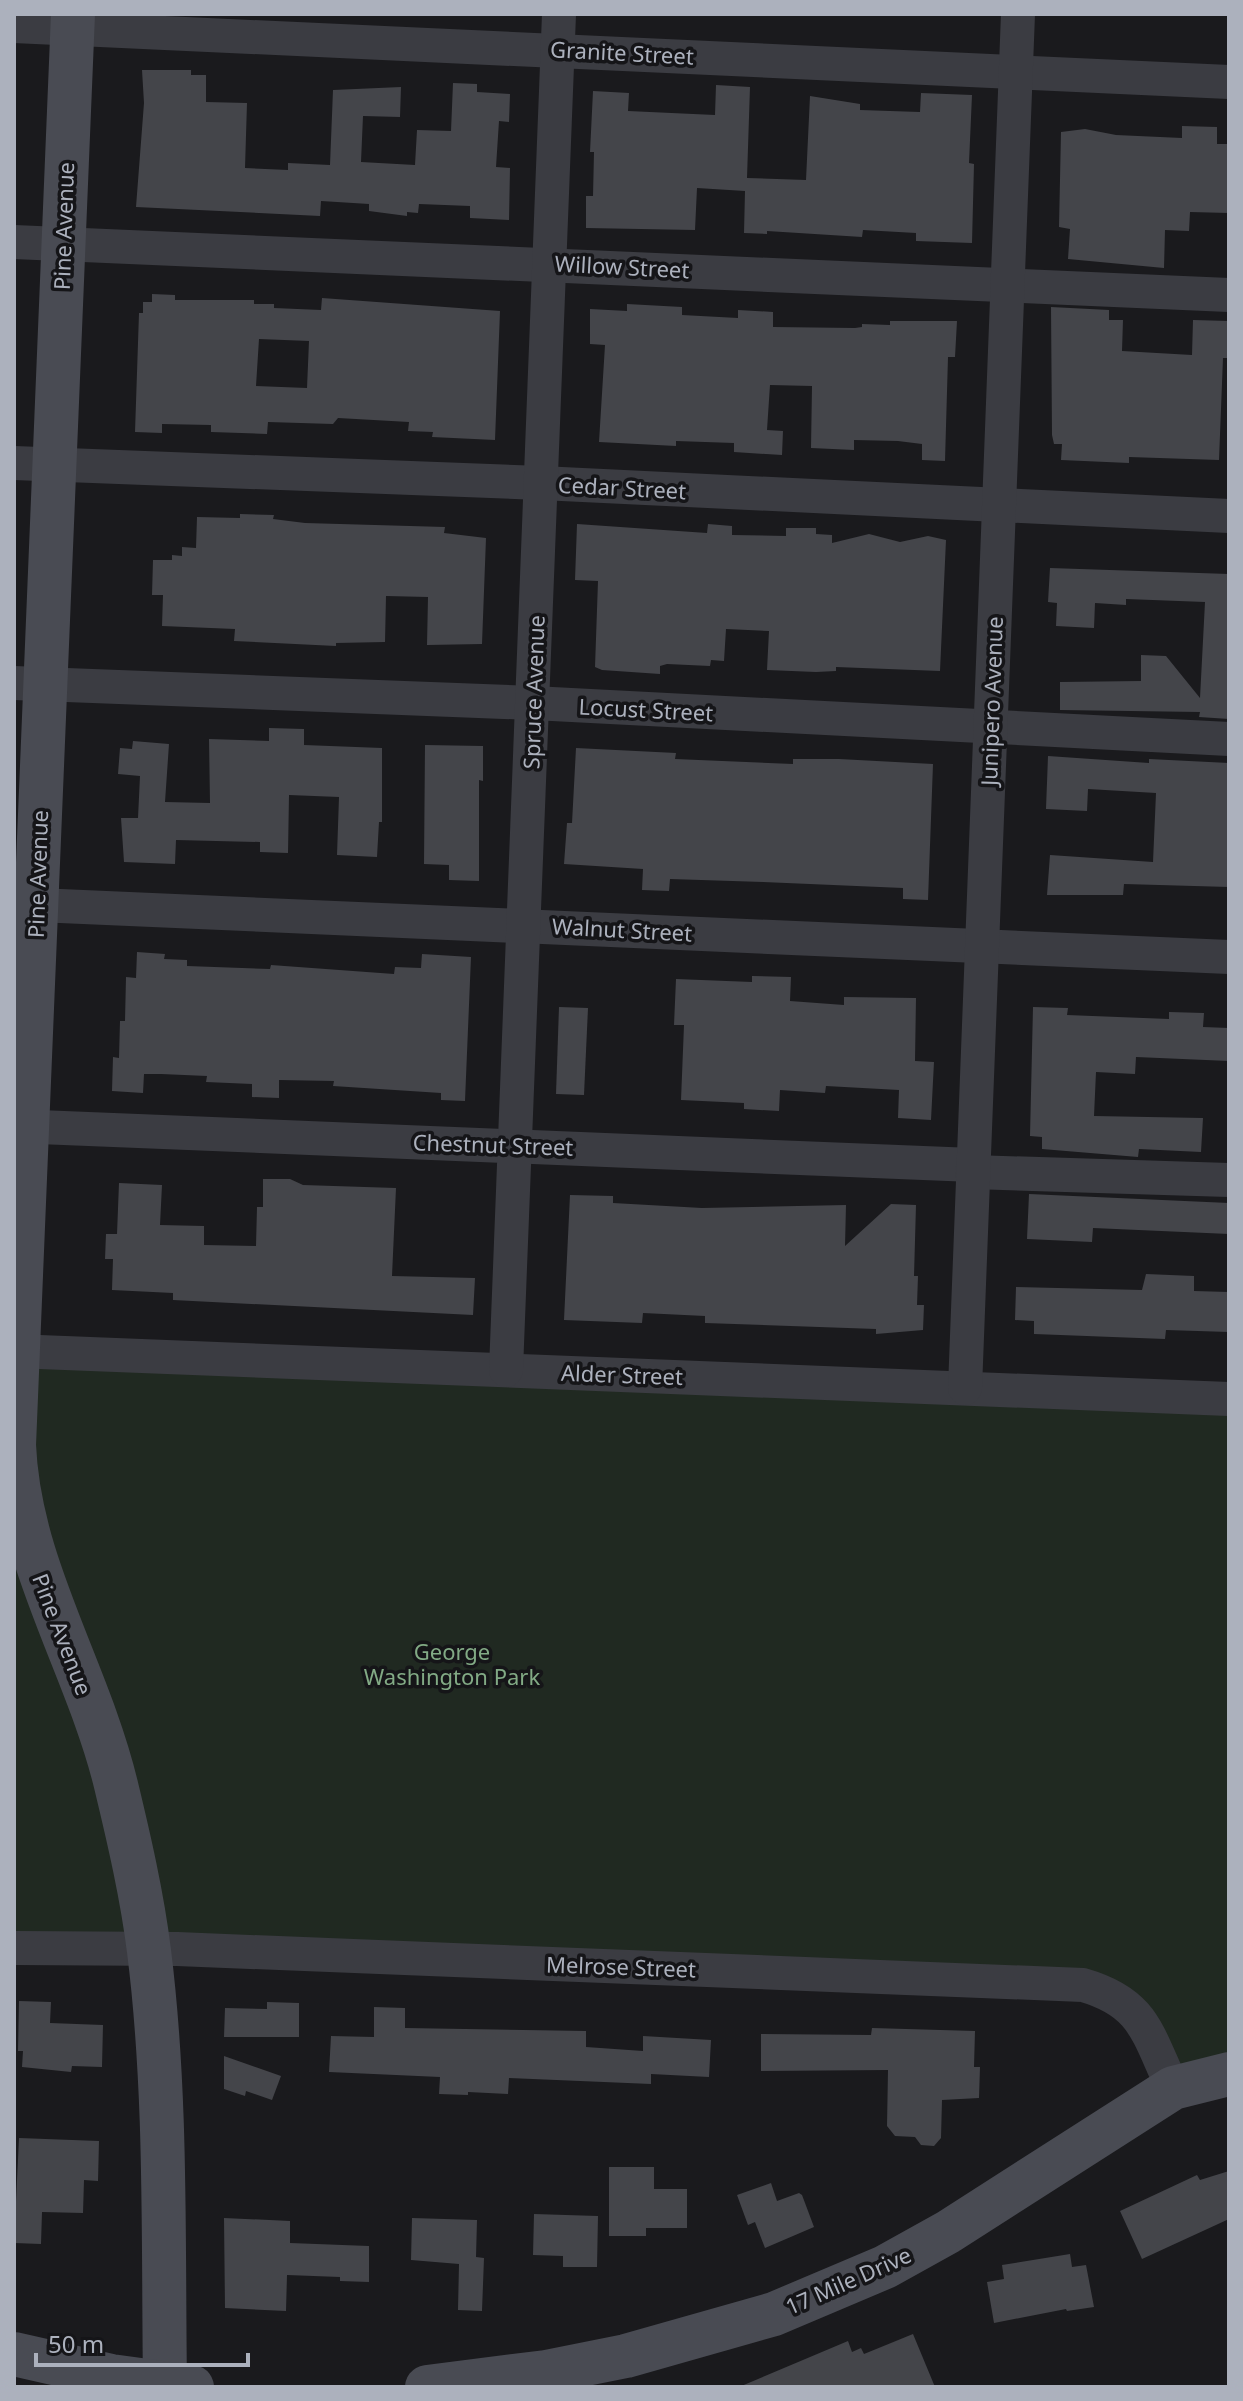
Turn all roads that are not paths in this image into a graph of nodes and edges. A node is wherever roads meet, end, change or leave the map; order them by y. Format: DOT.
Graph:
graph roads {
  1 [pos="559,14"];
  2 [pos="1018,14"];
  3 [pos="72,21"];
  4 [pos="14,26"];
  5 [pos="557,49"];
  6 [pos="1015,73"];
  7 [pos="1229,82"];
  8 [pos="14,242"];
  9 [pos="62,244"];
  10 [pos="551,263"];
  11 [pos="1008,283"];
  12 [pos="1229,295"];
  13 [pos="34,464"];
  14 [pos="541,483"];
  15 [pos="998,505"];
  16 [pos="1229,516"];
  17 [pos="29,683"];
  18 [pos="533,703"];
  19 [pos="991,728"];
  20 [pos="1229,739"];
  21 [pos="25,904"];
  22 [pos="524,924"];
  23 [pos="982,945"];
  24 [pos="1229,957"];
  25 [pos="21,1127"];
  26 [pos="512,1144"];
  27 [pos="972,1168"];
  28 [pos="1229,1180"];
  29 [pos="16,1352"];
  30 [pos="506,1370"];
  31 [pos="965,1388"];
  32 [pos="1229,1399"];
  33 [pos="14,1948"];
  34 [pos="149,1950"];
  35 [pos="1229,2074"];
  36 [pos="1173,2088"];
  37 [pos="14,2354"];
  38 [pos="180,2386"];
  39 [pos="427,2387"];
  1 -- 5 [label="street, Spruce Avenue"];
  2 -- 6 [label="street, Junipero Avenue"];
  3 -- 4 [label="street, Granite Street"];
  3 -- 5 [label="street, Granite Street"];
  3 -- 9 [label="main road, Pine Avenue"];
  5 -- 6 [label="street, Granite Street"];
  5 -- 10 [label="street, Spruce Avenue"];
  6 -- 7 [label="street, Granite Street"];
  6 -- 11 [label="street, Junipero Avenue"];
  8 -- 9 [label="street, Willow Street"];
  9 -- 10 [label="street, Willow Street"];
  9 -- 13 [label="main road, Pine Avenue"];
  10 -- 11 [label="street, Willow Street"];
  10 -- 14 [label="street, Spruce Avenue"];
  11 -- 12 [label="street, Willow Street"];
  11 -- 15 [label="street, Junipero Avenue"];
  13 -- 14 [label="street, Cedar Street"];
  13 -- 17 [label="main road, Pine Avenue"];
  14 -- 15 [label="street, Cedar Street"];
  14 -- 18 [label="street, Spruce Avenue"];
  15 -- 16 [label="street, Cedar Street"];
  15 -- 19 [label="street, Junipero Avenue"];
  17 -- 18 [label="street, Locust Street"];
  17 -- 21 [label="main road, Pine Avenue"];
  18 -- 19 [label="street, Locust Street"];
  18 -- 22 [label="street, Spruce Avenue"];
  19 -- 20 [label="street, Locust Street"];
  19 -- 23 [label="street, Junipero Avenue"];
  21 -- 22 [label="street, Walnut Street"];
  21 -- 25 [label="main road, Pine Avenue"];
  22 -- 23 [label="street, Walnut Street"];
  22 -- 26 [label="street, Spruce Avenue"];
  23 -- 24 [label="street, Walnut Street"];
  23 -- 27 [label="street, Junipero Avenue"];
  25 -- 26 [label="street, Chestnut Street"];
  25 -- 29 [label="main road, Pine Avenue"];
  26 -- 27 [label="street, Chestnut Street"];
  26 -- 30 [label="street, Spruce Avenue"];
  27 -- 28 [label="street, Chestnut Street"];
  27 -- 31 [label="street, Junipero Avenue"];
  29 -- 30 [label="street, Alder Street"];
  29 -- 34 [label="main road, Pine Avenue"];
  30 -- 31 [label="street, Alder Street"];
  31 -- 32 [label="street, Alder Street"];
  33 -- 34 [label="street, Melrose Street"];
  34 -- 36 [label="street, Melrose Street"];
  34 -- 38 [label="main road, Pine Avenue"];
  35 -- 36 [label="main road, 17 Mile Drive"];
  36 -- 39 [label="main road, 17 Mile Drive"];
  37 -- 38 [label="main road"];
}
